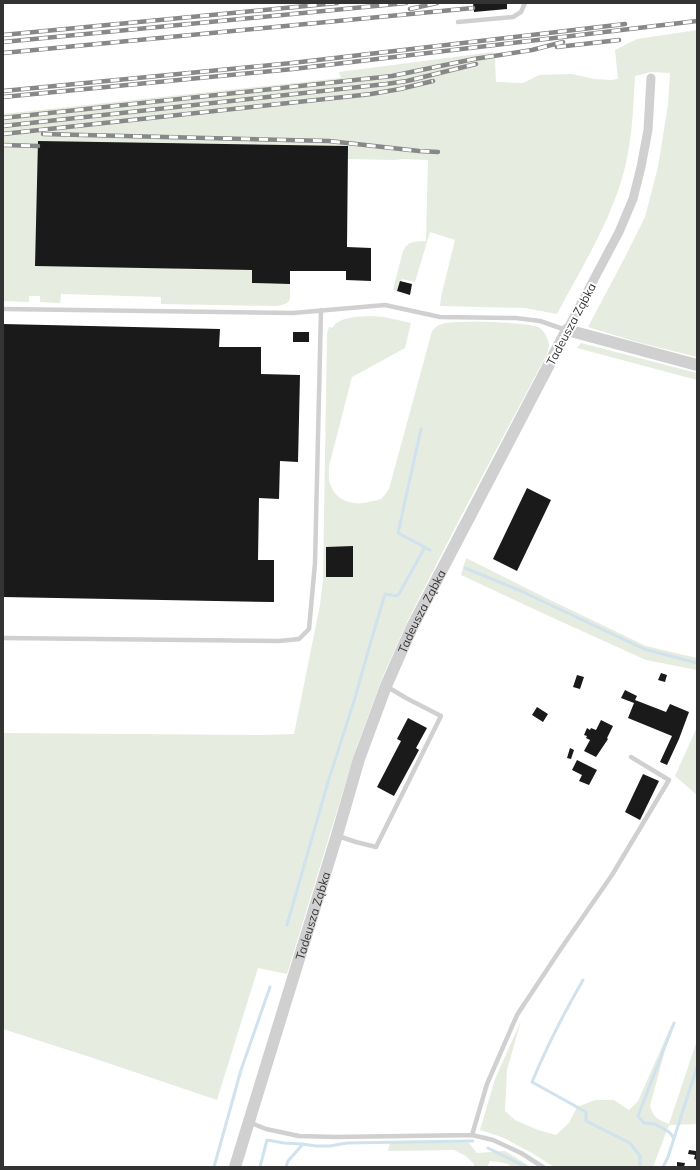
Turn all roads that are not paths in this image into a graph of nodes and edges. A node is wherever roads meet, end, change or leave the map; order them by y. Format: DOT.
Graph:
graph roads {
  1 [pos="525,3"];
  2 [pos="458,22"];
  3 [pos="651,78"];
  4 [pos="3,309"];
  5 [pos="321,310"];
  6 [pos="567,330"];
  7 [pos="697,364"];
  8 [pos="3,638"];
  9 [pos="386,686"];
  10 [pos="631,757"];
  11 [pos="337,835"];
  12 [pos="249,1122"];
  13 [pos="472,1135"];
  14 [pos="235,1167"];
  15 [pos="543,1167"];
  1 -- 2 [label="lane"];
  3 -- 6 [label="street, Tadeusza Ząbka"];
  4 -- 5 [label="lane"];
  5 -- 6 [label="lane"];
  5 -- 8 [label="lane"];
  6 -- 7 [label="street"];
  6 -- 9 [label="street, Tadeusza Ząbka"];
  9 -- 11 [label="street, Tadeusza Ząbka"];
  9 -- 11 [label="lane"];
  10 -- 13 [label="lane"];
  11 -- 12 [label="street, Tadeusza Ząbka"];
  12 -- 13 [label="lane"];
  12 -- 14 [label="street, Tadeusza Ząbka"];
  13 -- 15 [label="lane"];
}
